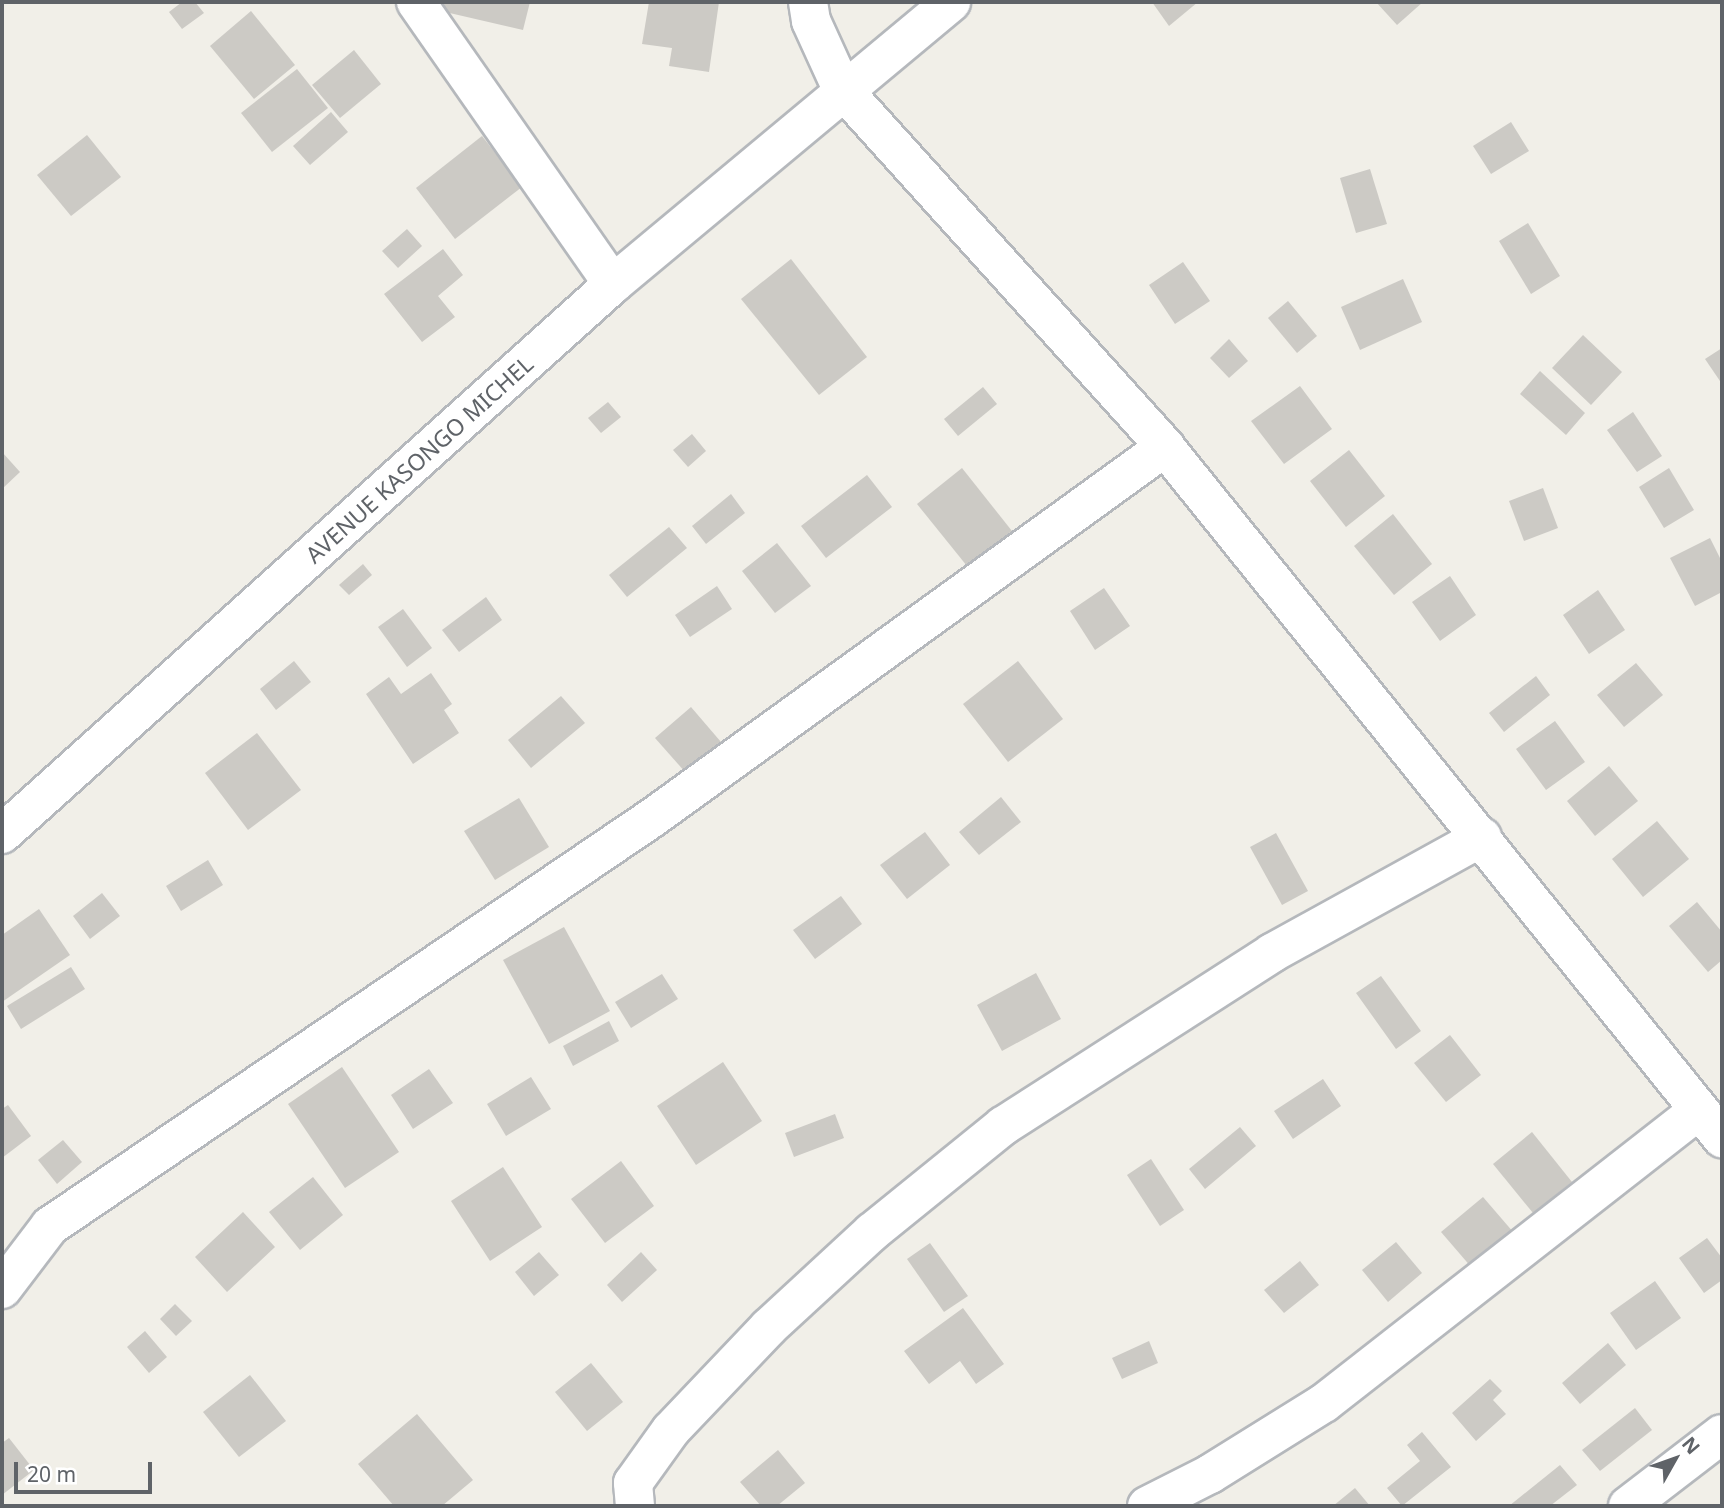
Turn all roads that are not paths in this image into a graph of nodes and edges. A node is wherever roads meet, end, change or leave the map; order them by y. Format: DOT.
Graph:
graph roads {
  1 [pos="416,2"];
  2 [pos="808,2"];
  3 [pos="951,2"];
  4 [pos="842,89"];
  5 [pos="614,284"];
  6 [pos="1166,447"];
  7 [pos="2,834"];
  8 [pos="1482,837"];
  9 [pos="1710,1125"];
  10 [pos="2,1289"];
  11 [pos="1722,1434"];
  12 [pos="635,1506"];
  13 [pos="1147,1506"];
  14 [pos="1628,1506"];
  1 -- 5 [label="street"];
  2 -- 4 [label="street"];
  3 -- 4 [label="street, AVENUE KASONGO MICHEL"];
  4 -- 5 [label="street, AVENUE KASONGO MICHEL"];
  4 -- 6 [label="street"];
  5 -- 7 [label="street, AVENUE KASONGO MICHEL"];
  6 -- 8 [label="street"];
  6 -- 10 [label="street"];
  8 -- 9 [label="street"];
  8 -- 12 [label="street"];
  9 -- 13 [label="street"];
  11 -- 14 [label="street"];
}
